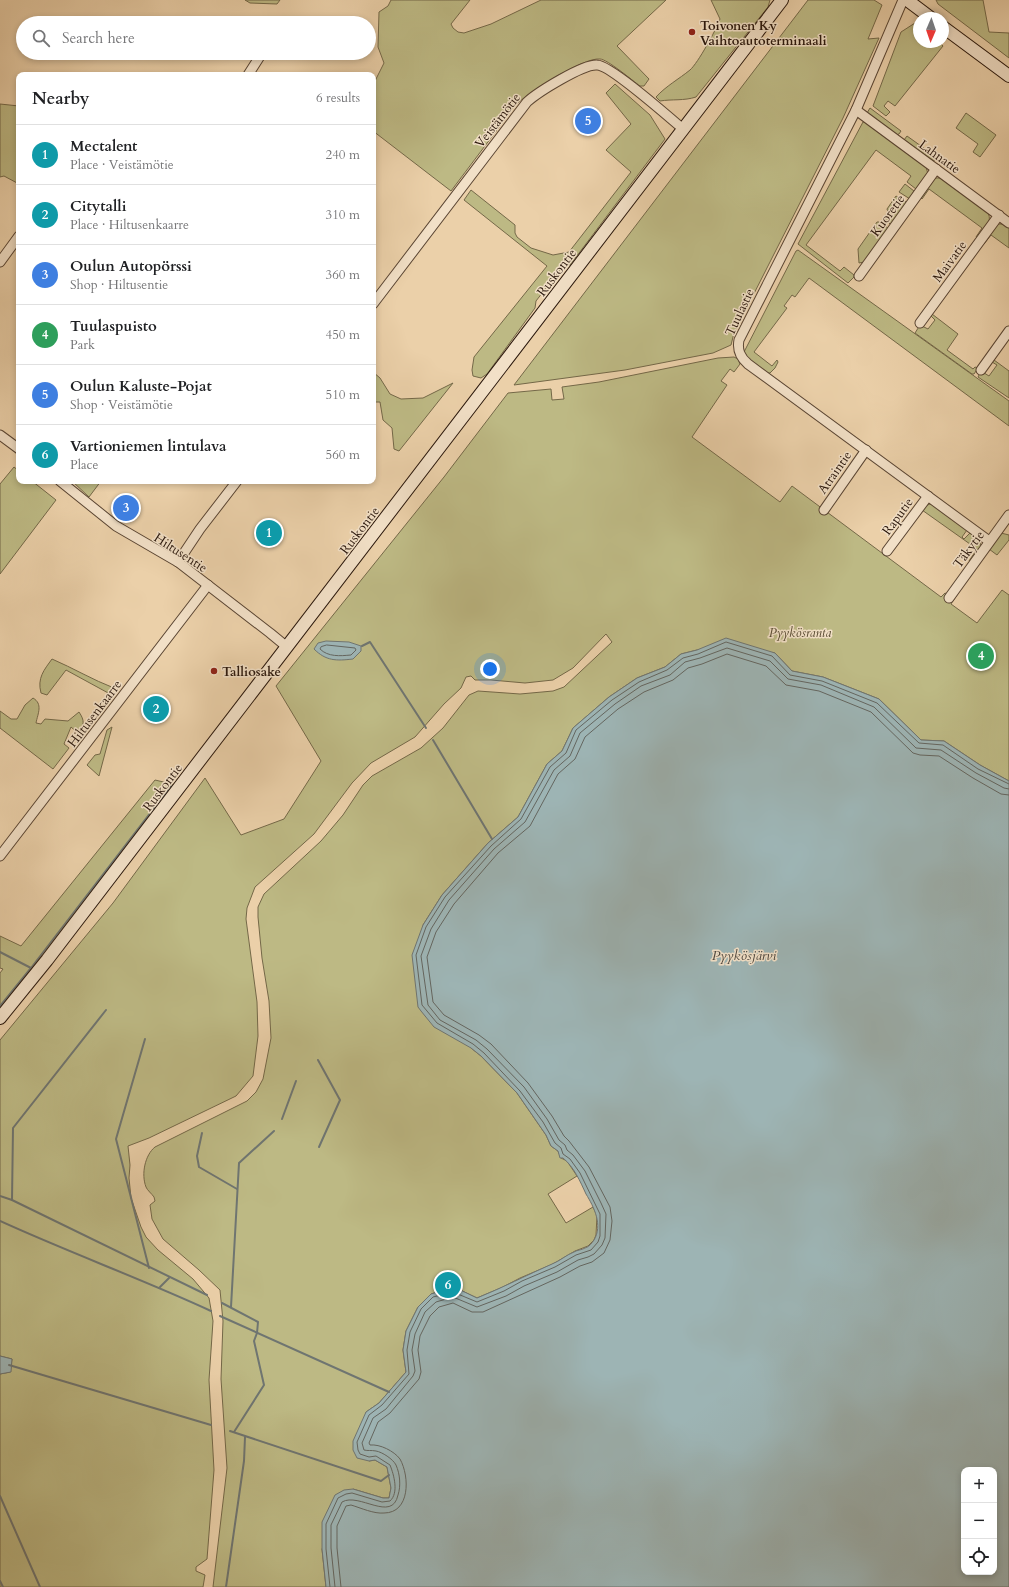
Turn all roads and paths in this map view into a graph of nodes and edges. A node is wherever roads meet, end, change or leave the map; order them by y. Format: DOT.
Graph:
graph roads {
  1 [pos="782,0"];
  2 [pos="903,0"];
  3 [pos="906,0"];
  4 [pos="923,12"];
  5 [pos="949,31"];
  6 [pos="258,60"];
  7 [pos="250,72"];
  8 [pos="1009,76"];
  9 [pos="856,110"];
  10 [pos="682,129"];
  11 [pos="936,169"];
  12 [pos="999,215"];
  13 [pos="1009,223"];
  14 [pos="16,240"];
  15 [pos="0,262"];
  16 [pos="858,276"];
  17 [pos="376,300"];
  18 [pos="920,323"];
  19 [pos="1009,332"];
  20 [pos="981,370"];
  21 [pos="0,435"];
  22 [pos="16,443"];
  23 [pos="866,450"];
  24 [pos="64,484"];
  25 [pos="234,484"];
  26 [pos="928,496"];
  27 [pos="824,510"];
  28 [pos="1009,515"];
  29 [pos="990,541"];
  30 [pos="887,551"];
  31 [pos="178,562"];
  32 [pos="208,585"];
  33 [pos="949,598"];
  34 [pos="287,647"];
  35 [pos="0,856"];
  36 [pos="0,1018"];
  1 -- 10 [label="main road, Ruskontie"];
  2 -- 9 [label="street, Tuulastie"];
  3 -- 4 [label="main road"];
  5 -- 8 [label="main road"];
  6 -- 7 [label="street"];
  9 -- 11 [label="street, Lahnatie"];
  9 -- 23 [label="street, Tuulastie"];
  10 -- 17 [label="street, Veistämötie"];
  10 -- 34 [label="main road, Ruskontie"];
  11 -- 12 [label="street, Lahnatie"];
  11 -- 16 [label="street, Kuoretie"];
  12 -- 13 [label="street, Lahnatie"];
  12 -- 18 [label="street, Maivatie"];
  14 -- 15 [label="street"];
  19 -- 20 [label="street"];
  21 -- 22 [label="street"];
  23 -- 26 [label="street, Tuulastie"];
  23 -- 27 [label="street, Atraintie"];
  24 -- 31 [label="street, Hiltusentie"];
  25 -- 31 [label="street"];
  26 -- 29 [label="street, Tuulastie"];
  26 -- 30 [label="street, Raputie"];
  28 -- 29 [label="street, Täkytie"];
  29 -- 33 [label="street, Täkytie"];
  31 -- 32 [label="street, Hiltusentie"];
  32 -- 34 [label="street, Hiltusentie"];
  32 -- 35 [label="street, Hiltusenkaarre"];
  34 -- 36 [label="main road, Ruskontie"];
}
